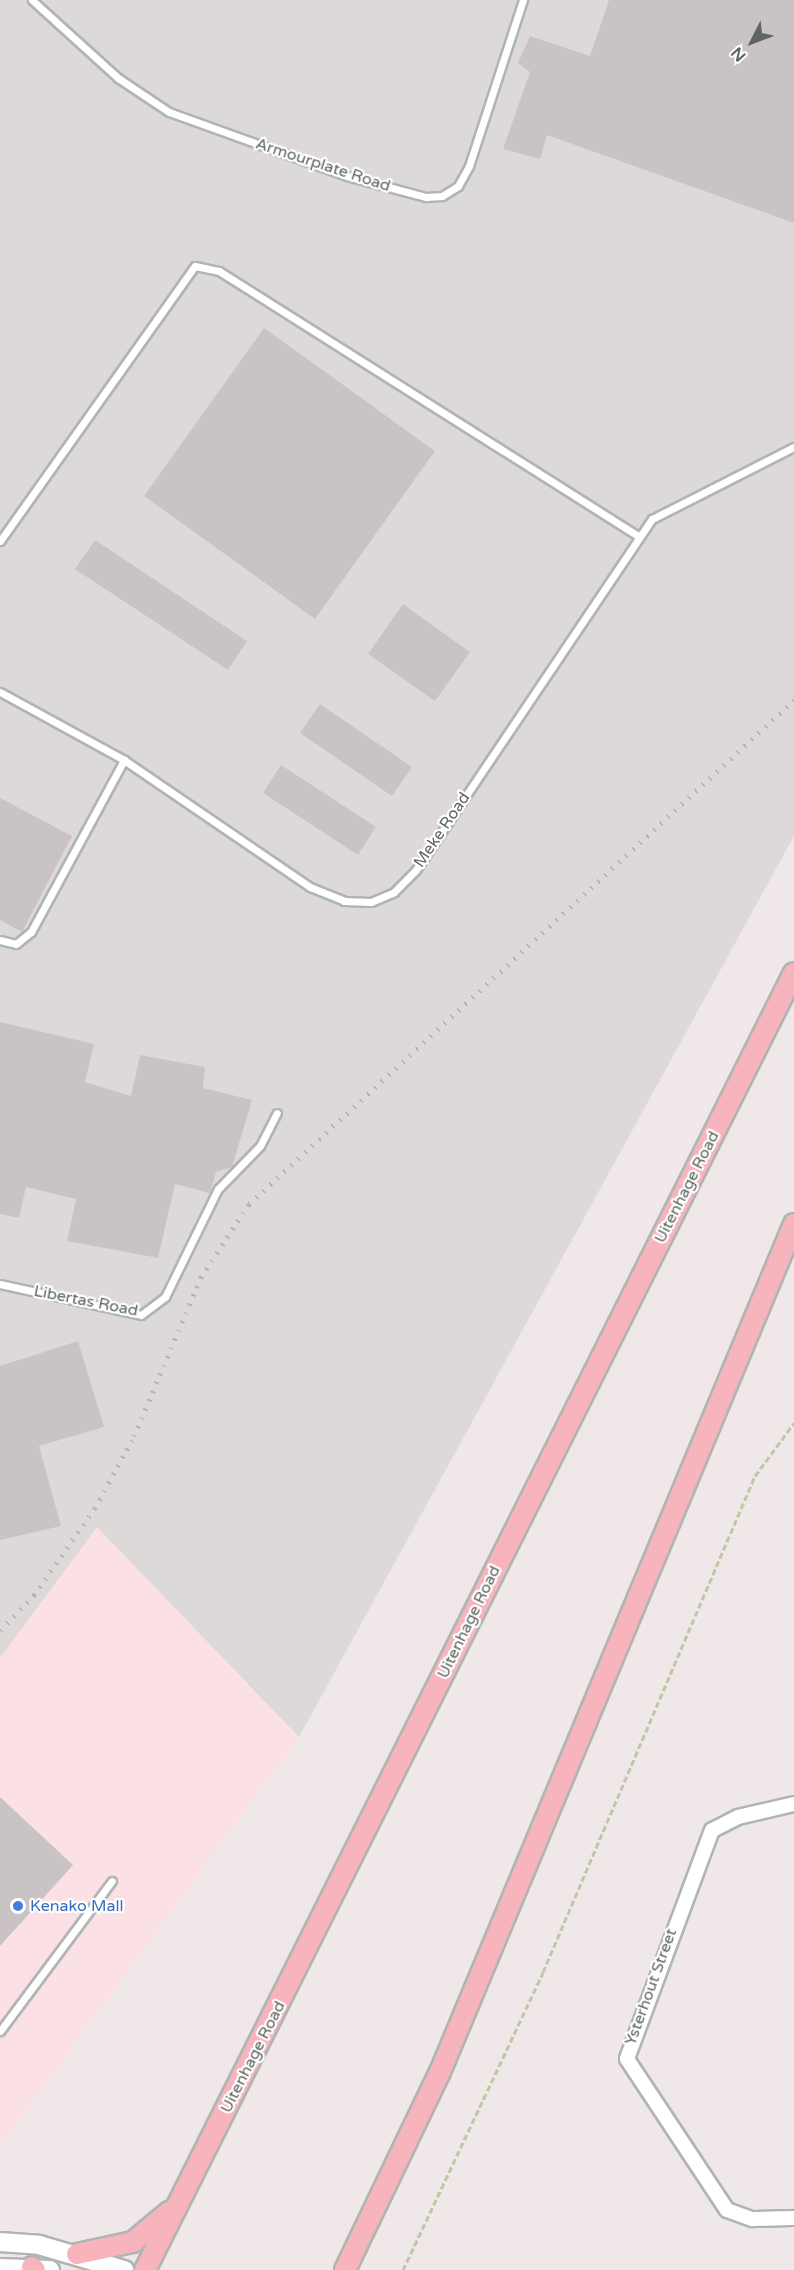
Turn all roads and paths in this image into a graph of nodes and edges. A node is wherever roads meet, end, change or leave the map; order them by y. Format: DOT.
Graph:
graph roads {
  1 [pos="32,0"];
  2 [pos="523,0"];
  3 [pos="794,447"];
  4 [pos="638,535"];
  5 [pos="0,541"];
  6 [pos="0,692"];
  7 [pos="124,760"];
  8 [pos="0,940"];
  9 [pos="794,974"];
  10 [pos="277,1113"];
  11 [pos="794,1224"];
  12 [pos="0,1284"];
  13 [pos="794,1423"];
  14 [pos="794,1804"];
  15 [pos="112,1881"];
  16 [pos="0,2031"];
  17 [pos="180,2202"];
  18 [pos="794,2218"];
  19 [pos="0,2242"];
  20 [pos="77,2254"];
  21 [pos="0,2268"];
  22 [pos="39,2269"];
  23 [pos="346,2269"];
  24 [pos="124,2270"];
  25 [pos="145,2270"];
  26 [pos="403,2270"];
  1 -- 2 [label="lane, Armourplate Road"];
  3 -- 4 [label="lane, Meke Road"];
  4 -- 5 [label="lane"];
  4 -- 7 [label="lane, Meke Road"];
  6 -- 7 [label="lane, Meke Road"];
  7 -- 8 [label="lane"];
  9 -- 17 [label="main road, Uitenhage Road"];
  10 -- 12 [label="lane, Libertas Road"];
  11 -- 23 [label="main road"];
  13 -- 26 [label="path"];
  14 -- 18 [label="street, Ysterhout Street"];
  15 -- 16 [label="lane"];
  17 -- 20 [label="main road"];
  17 -- 25 [label="main road, Uitenhage Road"];
  19 -- 20 [label="main road"];
  20 -- 24 [label="main road"];
  21 -- 22 [label="main road"];
}
